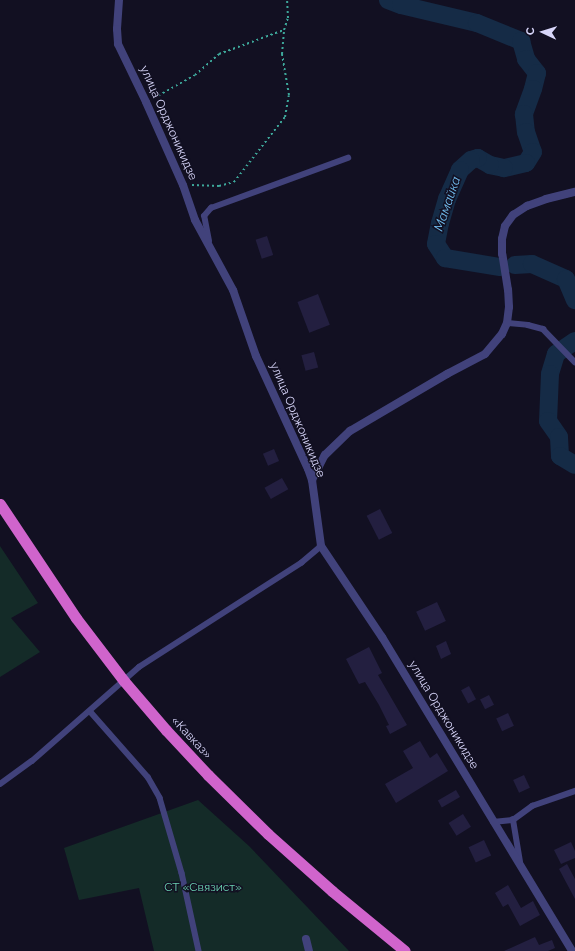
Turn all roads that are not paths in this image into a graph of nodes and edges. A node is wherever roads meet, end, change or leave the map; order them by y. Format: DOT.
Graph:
graph roads {
  1 [pos="119,0"];
  2 [pos="348,158"];
  3 [pos="575,192"];
  4 [pos="210,246"];
  5 [pos="507,323"];
  6 [pos="575,362"];
  7 [pos="312,480"];
  8 [pos="0,504"];
  9 [pos="321,546"];
  10 [pos="124,680"];
  11 [pos="90,711"];
  12 [pos="0,784"];
  13 [pos="575,791"];
  14 [pos="513,820"];
  15 [pos="493,822"];
  16 [pos="520,864"];
  17 [pos="306,939"];
  18 [pos="199,951"];
  19 [pos="309,951"];
  20 [pos="405,951"];
  21 [pos="572,951"];
  1 -- 4 [label="street, улица Орджоникидзе"];
  2 -- 4 [label="lane"];
  3 -- 5 [label="street"];
  4 -- 7 [label="street, улица Орджоникидзе"];
  5 -- 6 [label="lane"];
  5 -- 7 [label="street"];
  7 -- 9 [label="street, улица Орджоникидзе"];
  8 -- 10 [label="highway, «Кавказ»"];
  9 -- 10 [label="lane"];
  9 -- 15 [label="street, улица Орджоникидзе"];
  10 -- 11 [label="lane"];
  10 -- 20 [label="highway, «Кавказ»"];
  11 -- 12 [label="lane"];
  11 -- 18 [label="lane"];
  13 -- 14 [label="lane"];
  14 -- 15 [label="lane"];
  14 -- 16 [label="lane"];
  15 -- 16 [label="street, улица Орджоникидзе"];
  16 -- 21 [label="street, улица Орджоникидзе"];
  17 -- 19 [label="street"];
}
